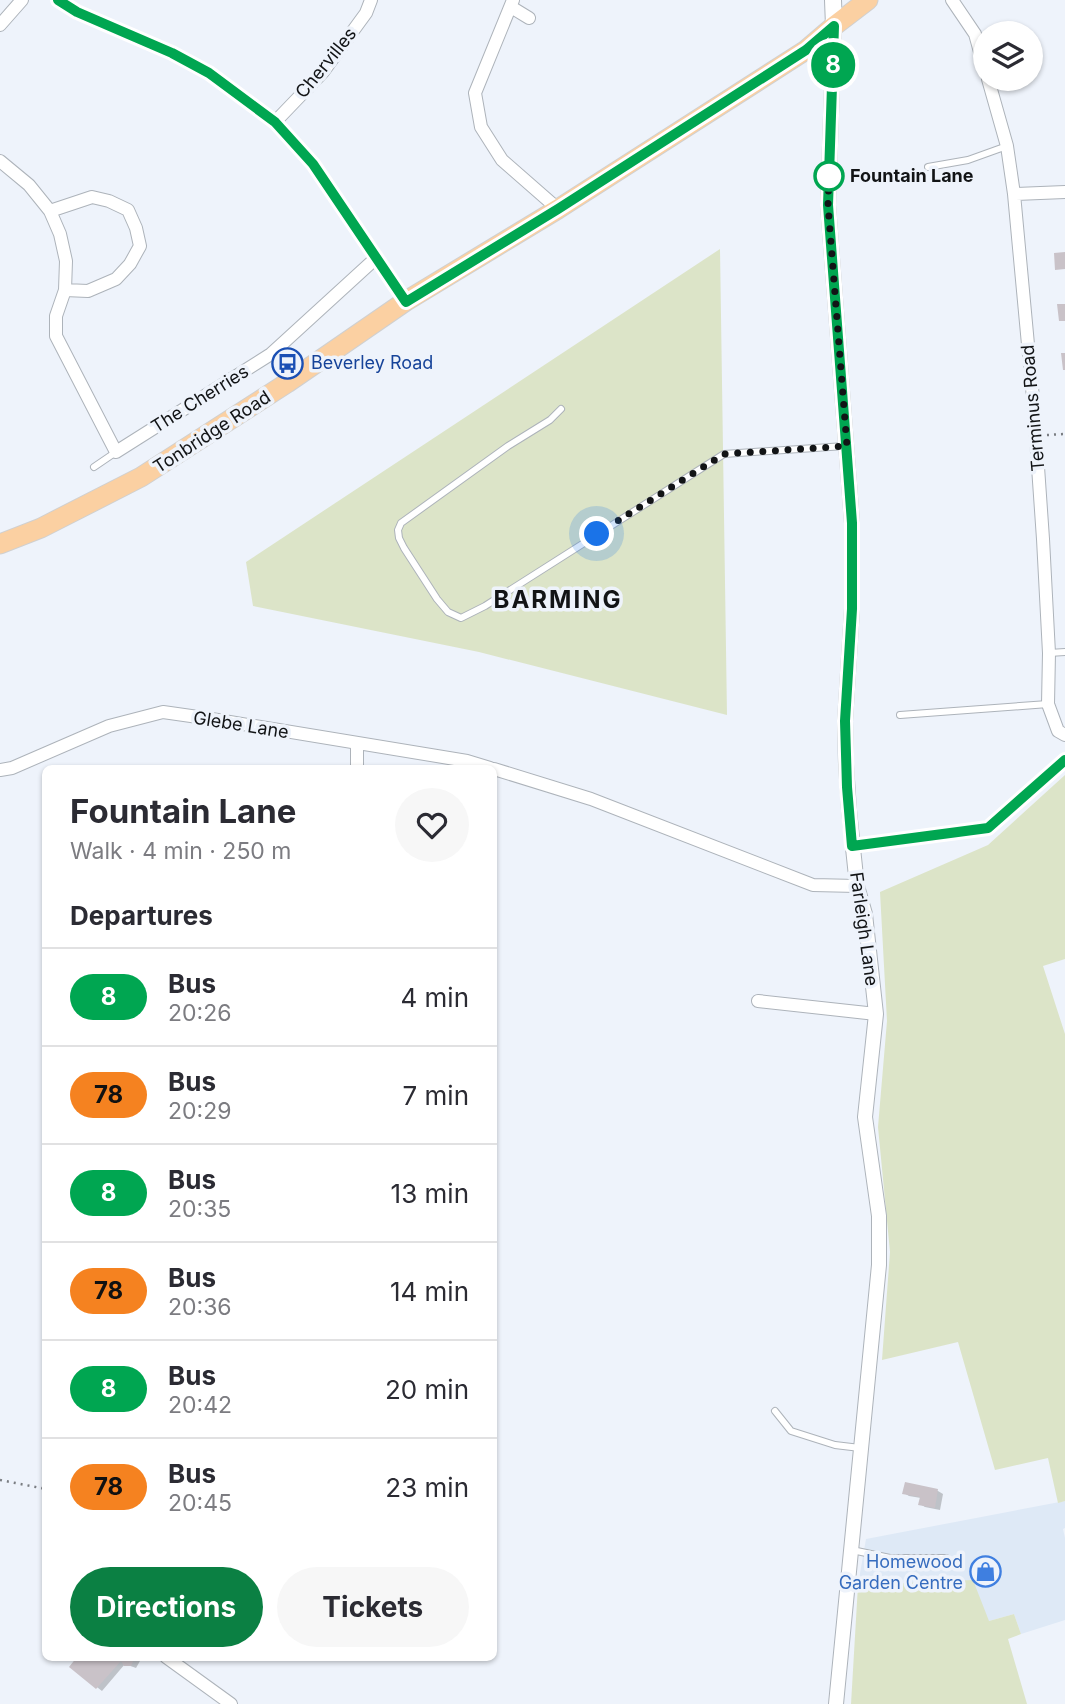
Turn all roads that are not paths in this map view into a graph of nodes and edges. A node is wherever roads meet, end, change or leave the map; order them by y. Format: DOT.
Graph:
graph roads {
  1 [pos="22,0"];
  2 [pos="58,0"];
  3 [pos="371,0"];
  4 [pos="833,0"];
  5 [pos="868,0"];
  6 [pos="952,0"];
  7 [pos="512,4"];
  8 [pos="529,18"];
  9 [pos="0,25"];
  10 [pos="834,26"];
  11 [pos="973,31"];
  12 [pos="991,91"];
  13 [pos="275,122"];
  14 [pos="1007,146"];
  15 [pos="0,162"];
  16 [pos="928,167"];
  17 [pos="1065,192"];
  18 [pos="1014,194"];
  19 [pos="558,209"];
  20 [pos="50,211"];
  21 [pos="376,258"];
  22 [pos="65,289"];
  23 [pos="406,302"];
  24 [pos="561,409"];
  25 [pos="847,446"];
  26 [pos="116,452"];
  27 [pos="94,467"];
  28 [pos="0,544"];
  29 [pos="1065,652"];
  30 [pos="1049,653"];
  31 [pos="1048,704"];
  32 [pos="900,715"];
  33 [pos="1065,735"];
  34 [pos="357,744"];
  35 [pos="1065,760"];
  36 [pos="357,765"];
  37 [pos="480,765"];
  38 [pos="0,770"];
  39 [pos="497,771"];
  40 [pos="852,846"];
  41 [pos="857,887"];
  42 [pos="758,1002"];
  43 [pos="876,1014"];
  44 [pos="775,1411"];
  45 [pos="860,1448"];
  46 [pos="850,1550"];
  47 [pos="946,1558"];
  48 [pos="172,1661"];
  49 [pos="231,1704"];
  50 [pos="836,1704"];
  1 -- 9 [label="street"];
  2 -- 13 [label="street"];
  3 -- 13 [label="street, Chervilles"];
  4 -- 10 [label="main road"];
  5 -- 10 [label="main road, Tonbridge Road"];
  6 -- 11 [label="street"];
  7 -- 8 [label="street"];
  7 -- 19 [label="street"];
  10 -- 19 [label="main road, Tonbridge Road"];
  10 -- 25 [label="street, Farleigh Lane"];
  12 -- 14 [label="street, Terminus Road"];
  13 -- 21 [label="street"];
  14 -- 16 [label="lane"];
  14 -- 18 [label="street, Terminus Road"];
  15 -- 20 [label="street"];
  17 -- 18 [label="street"];
  18 -- 30 [label="street, Terminus Road"];
  19 -- 23 [label="main road, Tonbridge Road"];
  20 -- 22 [label="street"];
  20 -- 22 [label="street"];
  21 -- 23 [label="street"];
  21 -- 26 [label="street, The Cherries"];
  22 -- 26 [label="street"];
  23 -- 28 [label="main road, Tonbridge Road"];
  24 -- 25 [label="lane"];
  25 -- 40 [label="street, Farleigh Lane"];
  26 -- 27 [label="lane"];
  29 -- 30 [label="lane"];
  30 -- 31 [label="street, Terminus Road"];
  31 -- 32 [label="lane"];
  31 -- 33 [label="street, Terminus Road"];
  34 -- 36 [label="street"];
  34 -- 37 [label="street, Glebe Lane"];
  34 -- 38 [label="street, Glebe Lane"];
  35 -- 40 [label="street"];
  39 -- 41 [label="street, Glebe Lane"];
  40 -- 41 [label="street, Farleigh Lane"];
  41 -- 43 [label="street, Farleigh Lane"];
  42 -- 43 [label="street"];
  43 -- 45 [label="street, Farleigh Lane"];
  44 -- 45 [label="lane"];
  45 -- 46 [label="street, Farleigh Lane"];
  46 -- 47 [label="lane"];
  46 -- 50 [label="street, Farleigh Lane"];
  48 -- 49 [label="street"];
}
